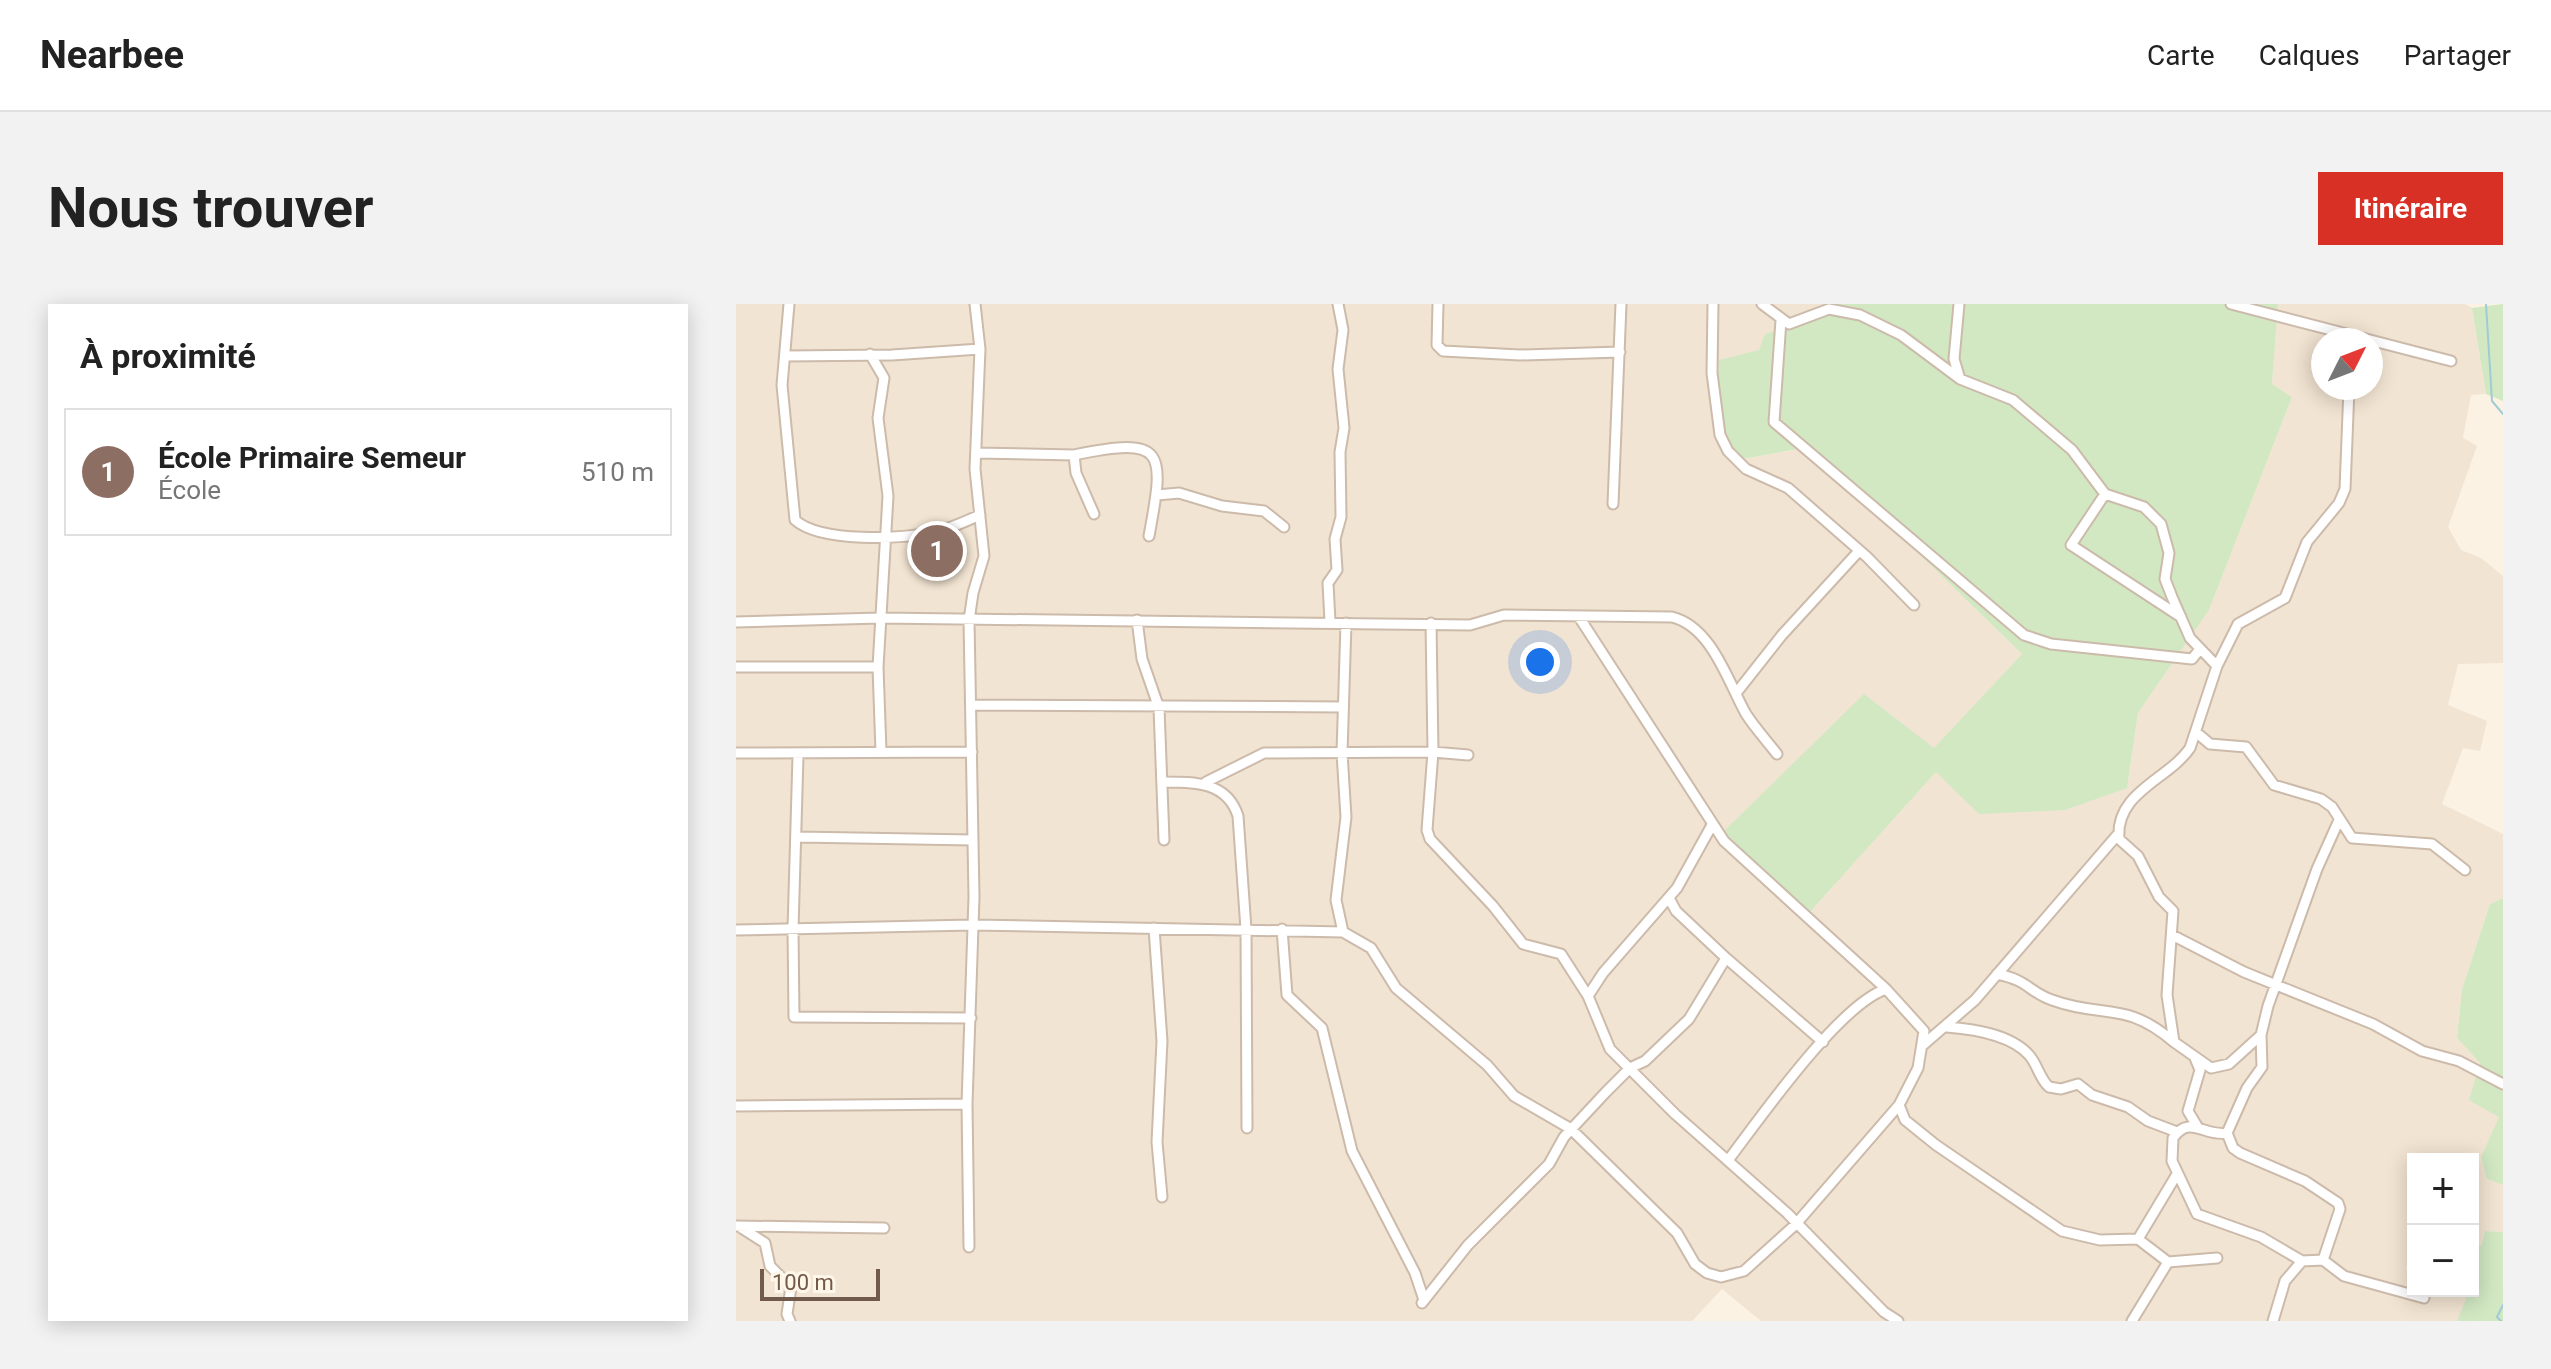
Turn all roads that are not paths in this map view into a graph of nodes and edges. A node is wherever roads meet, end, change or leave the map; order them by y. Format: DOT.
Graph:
graph roads {
  1 [pos="789,304"];
  2 [pos="975,304"];
  3 [pos="1338,304"];
  4 [pos="1438,304"];
  5 [pos="1621,304"];
  6 [pos="1713,304"];
  7 [pos="1762,304"];
  8 [pos="1959,304"];
  9 [pos="2231,304"];
  10 [pos="1781,320"];
  11 [pos="2325,328"];
  12 [pos="2383,343"];
  13 [pos="980,349"];
  14 [pos="1620,352"];
  15 [pos="870,354"];
  16 [pos="785,356"];
  17 [pos="2451,361"];
  18 [pos="1960,379"];
  19 [pos="2349,400"];
  20 [pos="976,453"];
  21 [pos="1074,455"];
  22 [pos="2105,494"];
  23 [pos="1157,495"];
  24 [pos="1613,504"];
  25 [pos="1094,514"];
  26 [pos="980,515"];
  27 [pos="1284,527"];
  28 [pos="1149,536"];
  29 [pos="886,537"];
  30 [pos="1859,551"];
  31 [pos="1914,605"];
  32 [pos="1579,617"];
  33 [pos="880,618"];
  34 [pos="2182,618"];
  35 [pos="969,620"];
  36 [pos="1137,620"];
  37 [pos="736,622"];
  38 [pos="1330,622"];
  39 [pos="1346,623"];
  40 [pos="1431,623"];
  41 [pos="2200,649"];
  42 [pos="2217,666"];
  43 [pos="736,667"];
  44 [pos="878,667"];
  45 [pos="1737,692"];
  46 [pos="972,705"];
  47 [pos="1343,707"];
  48 [pos="1159,708"];
  49 [pos="2197,733"];
  50 [pos="881,752"];
  51 [pos="972,752"];
  52 [pos="1433,752"];
  53 [pos="736,753"];
  54 [pos="1342,753"];
  55 [pos="1777,754"];
  56 [pos="1468,755"];
  57 [pos="798,756"];
  58 [pos="1163,782"];
  59 [pos="1206,782"];
  60 [pos="2339,820"];
  61 [pos="1712,825"];
  62 [pos="2119,833"];
  63 [pos="798,837"];
  64 [pos="972,840"];
  65 [pos="1164,840"];
  66 [pos="2465,870"];
  67 [pos="1669,898"];
  68 [pos="972,925"];
  69 [pos="1154,928"];
  70 [pos="793,929"];
  71 [pos="1246,929"];
  72 [pos="1282,929"];
  73 [pos="736,930"];
  74 [pos="1343,932"];
  75 [pos="2172,935"];
  76 [pos="1726,958"];
  77 [pos="1997,974"];
  78 [pos="2276,985"];
  79 [pos="1886,989"];
  80 [pos="1588,996"];
  81 [pos="971,1018"];
  82 [pos="1947,1027"];
  83 [pos="2261,1035"];
  84 [pos="1823,1042"];
  85 [pos="2174,1042"];
  86 [pos="1923,1045"];
  87 [pos="2195,1058"];
  88 [pos="1630,1068"];
  89 [pos="2503,1084"];
  90 [pos="967,1104"];
  91 [pos="1899,1105"];
  92 [pos="736,1106"];
  93 [pos="2197,1126"];
  94 [pos="1247,1128"];
  95 [pos="1571,1129"];
  96 [pos="2177,1132"];
  97 [pos="2227,1133"];
  98 [pos="1729,1159"];
  99 [pos="2177,1174"];
  100 [pos="1162,1197"];
  101 [pos="1795,1225"];
  102 [pos="738,1227"];
  103 [pos="884,1228"];
  104 [pos="2138,1239"];
  105 [pos="969,1247"];
  106 [pos="2217,1258"];
  107 [pos="2323,1260"];
  108 [pos="2302,1261"];
  109 [pos="2168,1262"];
  110 [pos="2424,1298"];
  111 [pos="790,1321"];
  112 [pos="1898,1321"];
  113 [pos="2132,1321"];
  114 [pos="2273,1321"];
  1 -- 16 [label="street"];
  2 -- 13 [label="street"];
  3 -- 38 [label="street"];
  4 -- 14 [label="street"];
  5 -- 14 [label="street"];
  6 -- 30 [label="street"];
  7 -- 10 [label="street"];
  8 -- 18 [label="street"];
  9 -- 11 [label="street"];
  10 -- 18 [label="street"];
  10 -- 41 [label="street"];
  12 -- 17 [label="street"];
  13 -- 15 [label="street"];
  13 -- 20 [label="street"];
  14 -- 24 [label="street"];
  15 -- 16 [label="street"];
  15 -- 29 [label="street"];
  16 -- 29 [label="street"];
  18 -- 22 [label="street"];
  19 -- 42 [label="street"];
  20 -- 21 [label="street"];
  20 -- 26 [label="street"];
  21 -- 23 [label="street"];
  21 -- 25 [label="street"];
  22 -- 34 [label="street"];
  22 -- 34 [label="street"];
  23 -- 27 [label="street"];
  23 -- 28 [label="street"];
  26 -- 29 [label="street"];
  26 -- 35 [label="street"];
  29 -- 33 [label="street"];
  30 -- 31 [label="street"];
  30 -- 45 [label="street"];
  32 -- 40 [label="street"];
  32 -- 45 [label="street"];
  32 -- 61 [label="street"];
  33 -- 35 [label="street"];
  33 -- 37 [label="street"];
  33 -- 44 [label="street"];
  34 -- 41 [label="street"];
  35 -- 36 [label="street"];
  35 -- 46 [label="street"];
  36 -- 38 [label="street"];
  36 -- 48 [label="street"];
  38 -- 39 [label="street"];
  39 -- 40 [label="street"];
  39 -- 47 [label="street"];
  40 -- 52 [label="street"];
  41 -- 42 [label="street"];
  42 -- 49 [label="street"];
  43 -- 44 [label="street"];
  44 -- 50 [label="street"];
  45 -- 55 [label="street"];
  46 -- 48 [label="street"];
  46 -- 51 [label="street"];
  47 -- 48 [label="street"];
  47 -- 54 [label="street"];
  48 -- 58 [label="street"];
  49 -- 60 [label="street"];
  49 -- 62 [label="street"];
  50 -- 51 [label="street"];
  50 -- 57 [label="street"];
  51 -- 64 [label="street"];
  52 -- 54 [label="street"];
  52 -- 56 [label="street"];
  52 -- 80 [label="street"];
  53 -- 57 [label="street"];
  54 -- 59 [label="street"];
  54 -- 74 [label="street"];
  57 -- 63 [label="street"];
  58 -- 59 [label="street"];
  58 -- 65 [label="street"];
  59 -- 71 [label="street"];
  60 -- 66 [label="street"];
  60 -- 78 [label="street"];
  61 -- 67 [label="street"];
  61 -- 79 [label="street"];
  62 -- 75 [label="street"];
  62 -- 77 [label="street"];
  63 -- 64 [label="street"];
  63 -- 70 [label="street"];
  64 -- 68 [label="street"];
  67 -- 76 [label="street"];
  67 -- 80 [label="street"];
  68 -- 69 [label="street"];
  68 -- 70 [label="street"];
  68 -- 81 [label="street"];
  69 -- 71 [label="street"];
  69 -- 100 [label="street"];
  70 -- 73 [label="street"];
  70 -- 81 [label="street"];
  71 -- 72 [label="street"];
  71 -- 94 [label="street"];
  72 -- 74 [label="street"];
  72 -- 95 [label="street"];
  74 -- 95 [label="street"];
  75 -- 78 [label="street"];
  75 -- 85 [label="street"];
  76 -- 84 [label="street"];
  76 -- 88 [label="street"];
  77 -- 82 [label="street"];
  77 -- 85 [label="street"];
  78 -- 83 [label="street"];
  78 -- 89 [label="street"];
  79 -- 84 [label="street"];
  79 -- 86 [label="street"];
  80 -- 88 [label="street"];
  81 -- 90 [label="street"];
  82 -- 86 [label="street"];
  82 -- 96 [label="street"];
  83 -- 87 [label="street"];
  83 -- 97 [label="street"];
  84 -- 98 [label="street"];
  85 -- 87 [label="street"];
  86 -- 91 [label="street"];
  87 -- 93 [label="street"];
  88 -- 95 [label="street"];
  88 -- 98 [label="street"];
  90 -- 92 [label="street"];
  90 -- 105 [label="street"];
  91 -- 101 [label="street"];
  91 -- 104 [label="street"];
  93 -- 96 [label="street"];
  93 -- 97 [label="street"];
  95 -- 101 [label="street"];
  96 -- 99 [label="street"];
  97 -- 107 [label="street"];
  98 -- 101 [label="street"];
  99 -- 104 [label="street"];
  99 -- 108 [label="street"];
  101 -- 112 [label="street"];
  102 -- 103 [label="street"];
  102 -- 111 [label="street"];
  104 -- 109 [label="street"];
  106 -- 109 [label="street"];
  107 -- 108 [label="street"];
  107 -- 110 [label="street"];
  108 -- 114 [label="street"];
  109 -- 113 [label="street"];
}
